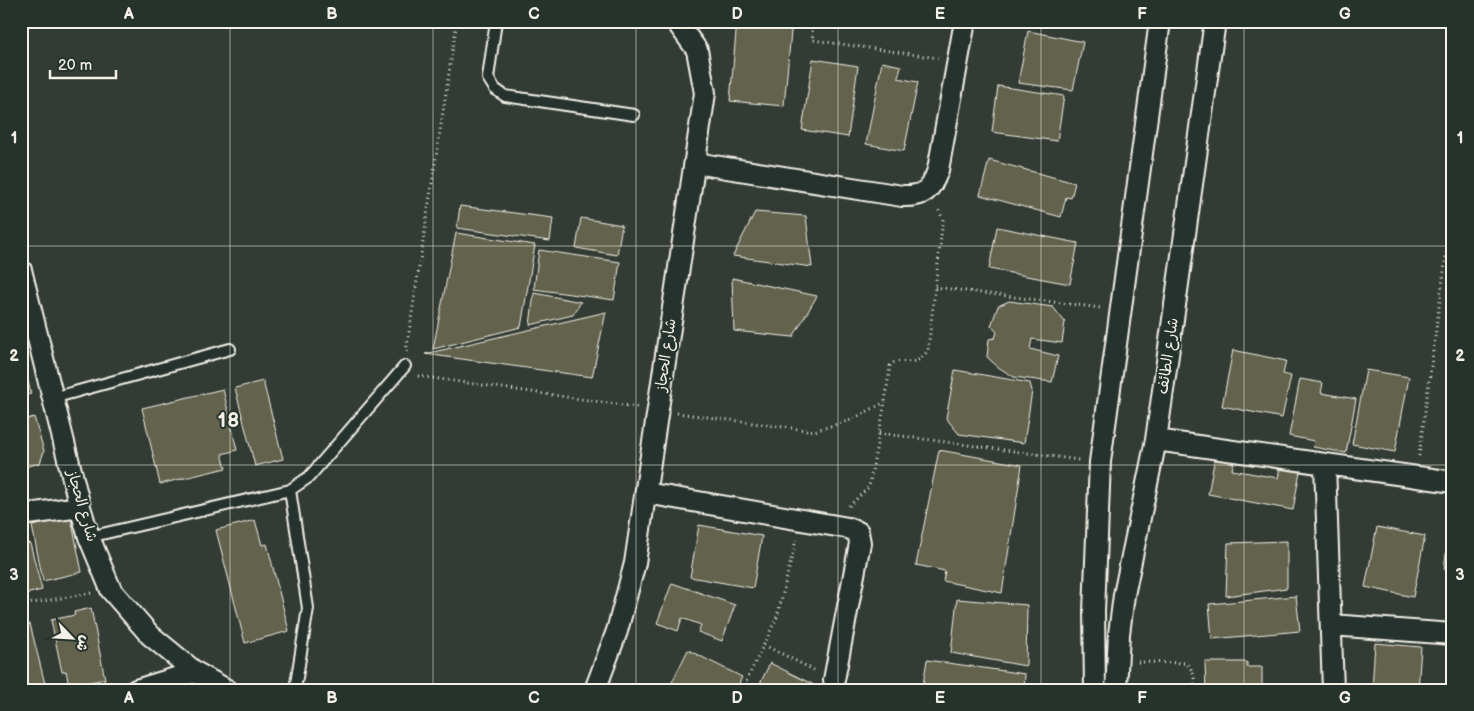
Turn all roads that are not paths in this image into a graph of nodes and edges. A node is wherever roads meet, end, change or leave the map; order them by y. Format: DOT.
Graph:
graph roads {
  1 [pos="496,21"];
  2 [pos="676,21"];
  3 [pos="965,21"];
  4 [pos="1215,21"];
  5 [pos="1160,25"];
  6 [pos="634,115"];
  7 [pos="695,163"];
  8 [pos="21,270"];
  9 [pos="29,331"];
  10 [pos="230,349"];
  11 [pos="405,366"];
  12 [pos="53,398"];
  13 [pos="1156,440"];
  14 [pos="1325,464"];
  15 [pos="1453,482"];
  16 [pos="290,490"];
  17 [pos="646,494"];
  18 [pos="80,506"];
  19 [pos="21,516"];
  20 [pos="89,537"];
  21 [pos="1330,626"];
  22 [pos="1453,634"];
  23 [pos="195,672"];
  24 [pos="834,680"];
  25 [pos="136,690"];
  26 [pos="227,690"];
  27 [pos="295,690"];
  28 [pos="595,690"];
  29 [pos="1095,690"];
  30 [pos="1116,690"];
  31 [pos="1333,690"];
  1 -- 6 [label="lane"];
  2 -- 7 [label="street, شارع الحجاز"];
  3 -- 7 [label="street"];
  4 -- 13 [label="street, شارع الطائف"];
  5 -- 29 [label="street"];
  7 -- 17 [label="street, شارع الحجاز"];
  8 -- 9 [label="street, شارع الحجاز"];
  9 -- 12 [label="street, شارع الحجاز"];
  10 -- 12 [label="lane"];
  11 -- 16 [label="lane"];
  12 -- 18 [label="street, شارع الحجاز"];
  13 -- 14 [label="street"];
  13 -- 30 [label="street, شارع الطائف"];
  14 -- 15 [label="street"];
  14 -- 21 [label="street"];
  16 -- 20 [label="lane"];
  16 -- 27 [label="lane"];
  17 -- 24 [label="street"];
  17 -- 28 [label="street, شارع الحجاز"];
  18 -- 19 [label="street"];
  18 -- 20 [label="street, شارع الحجاز"];
  20 -- 23 [label="street, شارع الحجاز"];
  21 -- 22 [label="street"];
  21 -- 31 [label="street"];
  23 -- 25 [label="street"];
  23 -- 26 [label="street, شارع الحجاز"];
}
